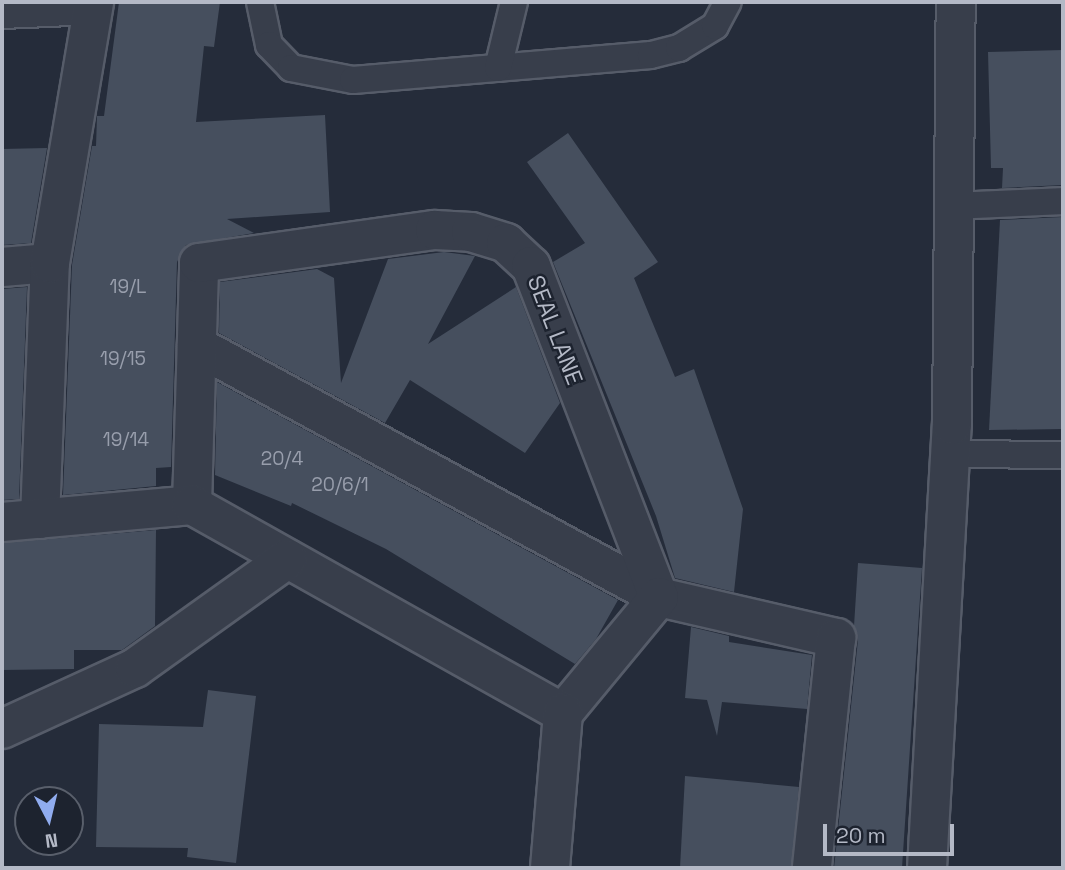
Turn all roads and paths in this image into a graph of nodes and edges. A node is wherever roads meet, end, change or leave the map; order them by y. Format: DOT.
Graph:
graph roads {
  1 [pos="260,2"];
  2 [pos="513,2"];
  3 [pos="728,2"];
  4 [pos="956,2"];
  5 [pos="93,4"];
  6 [pos="2,9"];
  7 [pos="498,68"];
  8 [pos="1063,201"];
  9 [pos="954,206"];
  10 [pos="50,263"];
  11 [pos="2,267"];
  12 [pos="197,346"];
  13 [pos="951,454"];
  14 [pos="1063,455"];
  15 [pos="192,505"];
  16 [pos="40,519"];
  17 [pos="2,522"];
  18 [pos="287,559"];
  19 [pos="659,597"];
  20 [pos="563,713"];
  21 [pos="2,729"];
  22 [pos="550,868"];
  23 [pos="812,868"];
  24 [pos="927,868"];
  1 -- 7 [label="lane"];
  2 -- 7 [label="lane"];
  3 -- 7 [label="lane"];
  4 -- 9 [label="street"];
  5 -- 6 [label="street"];
  5 -- 10 [label="street"];
  8 -- 9 [label="lane"];
  9 -- 13 [label="street"];
  10 -- 11 [label="street"];
  10 -- 16 [label="street"];
  12 -- 15 [label="street, SEAL LANE"];
  12 -- 19 [label="street"];
  12 -- 19 [label="street, SEAL LANE"];
  13 -- 14 [label="lane"];
  13 -- 24 [label="street"];
  15 -- 16 [label="street"];
  15 -- 18 [label="street"];
  16 -- 17 [label="street"];
  18 -- 20 [label="street"];
  18 -- 21 [label="street"];
  19 -- 20 [label="street"];
  19 -- 23 [label="street"];
  20 -- 22 [label="street"];
}
